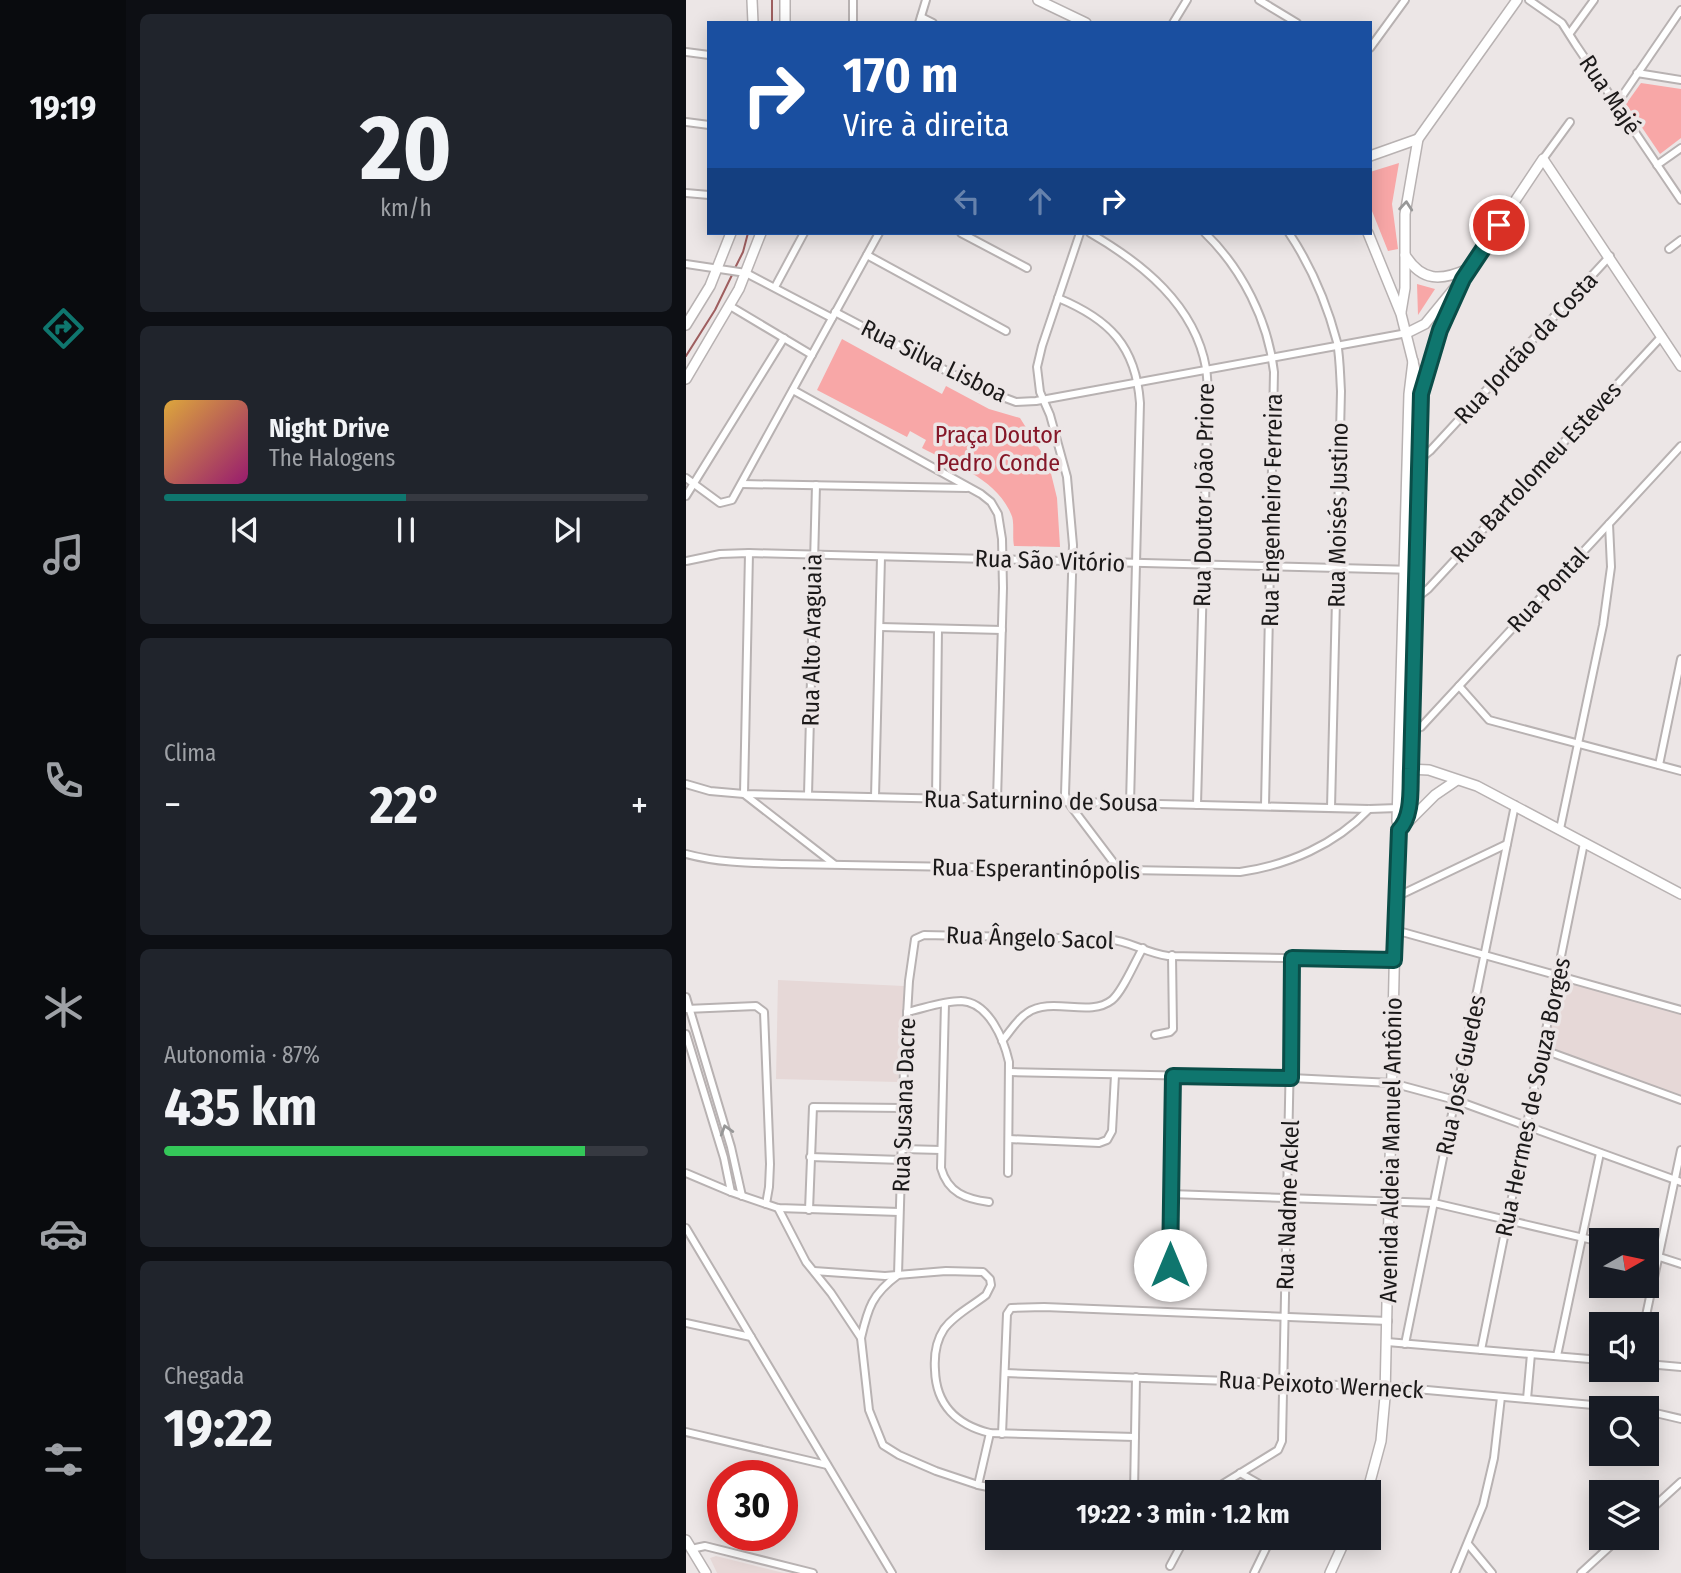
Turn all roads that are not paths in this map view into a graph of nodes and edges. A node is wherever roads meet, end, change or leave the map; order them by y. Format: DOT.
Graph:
graph roads {
  1 [pos="752,0"];
  2 [pos="785,0"];
  3 [pos="853,0"];
  4 [pos="926,0"];
  5 [pos="1187,0"];
  6 [pos="1258,0"];
  7 [pos="1405,0"];
  8 [pos="1517,0"];
  9 [pos="1529,0"];
  10 [pos="1594,0"];
  11 [pos="1044,2"];
  12 [pos="1681,10"];
  13 [pos="920,20"];
  14 [pos="753,21"];
  15 [pos="785,21"];
  16 [pos="853,21"];
  17 [pos="1082,21"];
  18 [pos="1174,21"];
  19 [pos="1294,21"];
  20 [pos="1570,33"];
  21 [pos="1372,45"];
  22 [pos="686,52"];
  23 [pos="707,55"];
  24 [pos="1637,73"];
  25 [pos="1681,79"];
  26 [pos="1616,105"];
  27 [pos="686,122"];
  28 [pos="1570,122"];
  29 [pos="707,125"];
  30 [pos="1418,139"];
  31 [pos="1681,148"];
  32 [pos="1372,155"];
  33 [pos="1543,159"];
  34 [pos="1657,166"];
  35 [pos="686,193"];
  36 [pos="707,195"];
  37 [pos="1681,200"];
  38 [pos="730,235"];
  39 [pos="760,235"];
  40 [pos="803,235"];
  41 [pos="878,235"];
  42 [pos="965,235"];
  43 [pos="1079,235"];
  44 [pos="1093,235"];
  45 [pos="1207,235"];
  46 [pos="1290,235"];
  47 [pos="1369,235"];
  48 [pos="1681,240"];
  49 [pos="1669,249"];
  50 [pos="1404,253"];
  51 [pos="867,254"];
  52 [pos="1610,256"];
  53 [pos="686,264"];
  54 [pos="721,267"];
  55 [pos="1027,268"];
  56 [pos="1469,268"];
  57 [pos="742,272"];
  58 [pos="1386,274"];
  59 [pos="1404,274"];
  60 [pos="1463,279"];
  61 [pos="775,287"];
  62 [pos="1058,298"];
  63 [pos="730,306"];
  64 [pos="1401,314"];
  65 [pos="834,315"];
  66 [pos="686,325"];
  67 [pos="1006,331"];
  68 [pos="1407,333"];
  69 [pos="1662,336"];
  70 [pos="784,338"];
  71 [pos="1337,345"];
  72 [pos="812,355"];
  73 [pos="1272,357"];
  74 [pos="1413,361"];
  75 [pos="1681,366"];
  76 [pos="1206,369"];
  77 [pos="686,379"];
  78 [pos="1138,382"];
  79 [pos="793,390"];
  80 [pos="1421,394"];
  81 [pos="1043,399"];
  82 [pos="1681,446"];
  83 [pos="1419,460"];
  84 [pos="1408,461"];
  85 [pos="686,478"];
  86 [pos="693,483"];
  87 [pos="742,484"];
  88 [pos="816,485"];
  89 [pos="969,488"];
  90 [pos="686,496"];
  91 [pos="1609,524"];
  92 [pos="749,553"];
  93 [pos="814,555"];
  94 [pos="881,557"];
  95 [pos="1003,560"];
  96 [pos="686,561"];
  97 [pos="1072,562"];
  98 [pos="1136,564"];
  99 [pos="1204,565"];
  100 [pos="1271,567"];
  101 [pos="1337,569"];
  102 [pos="1410,570"];
  103 [pos="1415,599"];
  104 [pos="1404,600"];
  105 [pos="880,627"];
  106 [pos="938,628"];
  107 [pos="1002,630"];
  108 [pos="1681,661"];
  109 [pos="1459,686"];
  110 [pos="1412,731"];
  111 [pos="1578,744"];
  112 [pos="1659,765"];
  113 [pos="1399,769"];
  114 [pos="1411,769"];
  115 [pos="1429,770"];
  116 [pos="1681,771"];
  117 [pos="1457,780"];
  118 [pos="686,785"];
  119 [pos="744,794"];
  120 [pos="808,795"];
  121 [pos="875,797"];
  122 [pos="1433,797"];
  123 [pos="936,799"];
  124 [pos="997,800"];
  125 [pos="1067,802"];
  126 [pos="1130,804"];
  127 [pos="1197,805"];
  128 [pos="1515,805"];
  129 [pos="1265,806"];
  130 [pos="1409,807"];
  131 [pos="1331,808"];
  132 [pos="1398,808"];
  133 [pos="1369,809"];
  134 [pos="1402,827"];
  135 [pos="1560,830"];
  136 [pos="1584,843"];
  137 [pos="1507,844"];
  138 [pos="686,854"];
  139 [pos="835,864"];
  140 [pos="1120,872"];
  141 [pos="1681,881"];
  142 [pos="1678,892"];
  143 [pos="1396,897"];
  144 [pos="1395,930"];
  145 [pos="917,937"];
  146 [pos="1143,948"];
  147 [pos="1172,956"];
  148 [pos="1486,956"];
  149 [pos="1292,958"];
  150 [pos="1394,960"];
  151 [pos="1559,976"];
  152 [pos="686,997"];
  153 [pos="945,1003"];
  154 [pos="688,1008"];
  155 [pos="1681,1010"];
  156 [pos="907,1012"];
  157 [pos="686,1034"];
  158 [pos="1155,1035"];
  159 [pos="1002,1041"];
  160 [pos="1544,1050"];
  161 [pos="1010,1072"];
  162 [pos="1115,1075"];
  163 [pos="1173,1076"];
  164 [pos="1291,1078"];
  165 [pos="1392,1083"];
  166 [pos="1455,1100"];
  167 [pos="1681,1100"];
  168 [pos="903,1108"];
  169 [pos="1528,1126"];
  170 [pos="1009,1139"];
  171 [pos="902,1149"];
  172 [pos="941,1150"];
  173 [pos="1681,1150"];
  174 [pos="1600,1153"];
  175 [pos="810,1157"];
  176 [pos="902,1160"];
  177 [pos="686,1173"];
  178 [pos="1008,1173"];
  179 [pos="1678,1181"];
  180 [pos="731,1192"];
  181 [pos="1170,1195"];
  182 [pos="742,1196"];
  183 [pos="1288,1198"];
  184 [pos="1389,1201"];
  185 [pos="989,1202"];
  186 [pos="1434,1203"];
  187 [pos="766,1205"];
  188 [pos="778,1208"];
  189 [pos="808,1210"];
  190 [pos="899,1212"];
  191 [pos="1508,1219"];
  192 [pos="686,1228"];
  193 [pos="1582,1237"];
  194 [pos="1589,1238"];
  195 [pos="1659,1256"];
  196 [pos="1681,1264"];
  197 [pos="1170,1265"];
  198 [pos="814,1271"];
  199 [pos="898,1275"];
  200 [pos="1285,1318"];
  201 [pos="1388,1321"];
  202 [pos="686,1323"];
  203 [pos="751,1337"];
  204 [pos="861,1338"];
  205 [pos="1387,1342"];
  206 [pos="1405,1344"];
  207 [pos="1480,1350"];
  208 [pos="1531,1354"];
  209 [pos="1557,1356"];
  210 [pos="1589,1359"];
  211 [pos="1659,1365"];
  212 [pos="1681,1367"];
  213 [pos="1005,1373"];
  214 [pos="1136,1377"];
  215 [pos="1284,1383"];
  216 [pos="1385,1386"];
  217 [pos="1501,1397"];
  218 [pos="1527,1399"];
  219 [pos="1589,1405"];
  220 [pos="1659,1414"];
  221 [pos="1681,1419"];
  222 [pos="686,1432"];
  223 [pos="990,1433"];
  224 [pos="1002,1434"];
  225 [pos="1135,1437"];
  226 [pos="827,1465"];
  227 [pos="1240,1473"];
  228 [pos="1134,1480"];
  229 [pos="1229,1480"];
  230 [pos="1252,1480"];
  231 [pos="1370,1480"];
  232 [pos="1681,1482"];
  233 [pos="978,1485"];
  234 [pos="985,1486"];
  235 [pos="1659,1502"];
  236 [pos="686,1540"];
  237 [pos="1468,1545"];
  238 [pos="691,1549"];
  239 [pos="1179,1550"];
  240 [pos="1265,1550"];
  241 [pos="1341,1550"];
  242 [pos="1606,1550"];
  243 [pos="1170,1566"];
  244 [pos="706,1573"];
  245 [pos="813,1573"];
  246 [pos="891,1573"];
  247 [pos="1254,1573"];
  248 [pos="1330,1573"];
  249 [pos="1454,1573"];
  250 [pos="1492,1573"];
  251 [pos="1581,1573"];
  1 -- 14 [label="street"];
  2 -- 15 [label="street"];
  3 -- 16 [label="street"];
  4 -- 13 [label="street"];
  5 -- 18 [label="street"];
  6 -- 19 [label="street"];
  7 -- 21 [label="street"];
  8 -- 30 [label="street"];
  9 -- 20 [label="street, Rua Majé"];
  10 -- 20 [label="street"];
  11 -- 17 [label="street"];
  12 -- 24 [label="street"];
  20 -- 26 [label="street, Rua Majé"];
  22 -- 23 [label="street"];
  24 -- 25 [label="street"];
  24 -- 26 [label="street"];
  26 -- 34 [label="street, Rua Majé"];
  27 -- 29 [label="street"];
  28 -- 33 [label="street"];
  30 -- 32 [label="street"];
  50 -- 30 [label="street, one-way"];
  31 -- 34 [label="street"];
  33 -- 52 [label="street"];
  33 -- 56 [label="street"];
  34 -- 37 [label="street, Rua Majé"];
  35 -- 36 [label="street"];
  38 -- 54 [label="street"];
  39 -- 57 [label="street"];
  40 -- 61 [label="street"];
  41 -- 51 [label="street"];
  42 -- 55 [label="street"];
  43 -- 62 [label="street"];
  44 -- 76 [label="street, Rua Doutor João Priore"];
  45 -- 73 [label="street, Rua Engenheiro Ferreira"];
  46 -- 71 [label="street, Rua Moisés Justino"];
  47 -- 58 [label="street"];
  48 -- 49 [label="street"];
  50 -- 56 [label="street"];
  50 -- 59 [label="street"];
  51 -- 65 [label="street"];
  51 -- 67 [label="street"];
  52 -- 69 [label="street"];
  52 -- 83 [label="street, Rua Jordão da Costa"];
  53 -- 54 [label="street, Rua Silva Lisboa"];
  54 -- 57 [label="street, Rua Silva Lisboa"];
  54 -- 66 [label="street"];
  56 -- 60 [label="street"];
  57 -- 61 [label="street, Rua Silva Lisboa"];
  57 -- 63 [label="street"];
  58 -- 59 [label="street"];
  58 -- 64 [label="street"];
  59 -- 64 [label="street"];
  60 -- 68 [label="street"];
  60 -- 80 [label="street"];
  61 -- 65 [label="street, Rua Silva Lisboa"];
  62 -- 78 [label="street"];
  62 -- 81 [label="street"];
  63 -- 70 [label="street"];
  63 -- 77 [label="street"];
  64 -- 68 [label="street"];
  65 -- 72 [label="street"];
  65 -- 81 [label="street, Rua Silva Lisboa"];
  68 -- 71 [label="street, Rua Silva Lisboa"];
  68 -- 74 [label="street"];
  69 -- 75 [label="street"];
  69 -- 103 [label="street, Rua Bartolomeu Esteves"];
  70 -- 72 [label="street"];
  70 -- 86 [label="street"];
  71 -- 73 [label="street, Rua Silva Lisboa"];
  71 -- 101 [label="street, Rua Moisés Justino"];
  72 -- 79 [label="street"];
  73 -- 76 [label="street, Rua Silva Lisboa"];
  73 -- 100 [label="street, Rua Engenheiro Ferreira"];
  74 -- 80 [label="street"];
  74 -- 84 [label="street"];
  76 -- 78 [label="street, Rua Silva Lisboa"];
  76 -- 99 [label="street, Rua Doutor João Priore"];
  78 -- 81 [label="street, Rua Silva Lisboa"];
  78 -- 98 [label="street"];
  79 -- 87 [label="street"];
  79 -- 89 [label="street"];
  80 -- 83 [label="street"];
  81 -- 97 [label="street"];
  82 -- 91 [label="street, Rua Pontal"];
  83 -- 84 [label="street"];
  83 -- 102 [label="street"];
  84 -- 102 [label="street"];
  85 -- 86 [label="street"];
  86 -- 87 [label="street"];
  86 -- 90 [label="street"];
  87 -- 88 [label="street"];
  88 -- 89 [label="street"];
  88 -- 93 [label="street, Rua Alto Araguaia"];
  89 -- 95 [label="street"];
  91 -- 109 [label="street, Rua Pontal"];
  91 -- 111 [label="street"];
  92 -- 93 [label="street, Rua São Vitório"];
  92 -- 96 [label="street, Rua São Vitório"];
  92 -- 119 [label="street"];
  93 -- 94 [label="street, Rua São Vitório"];
  93 -- 120 [label="street, Rua Alto Araguaia"];
  94 -- 95 [label="street, Rua São Vitório"];
  94 -- 105 [label="street"];
  95 -- 97 [label="street, Rua São Vitório"];
  95 -- 107 [label="street"];
  97 -- 98 [label="street, Rua São Vitório"];
  97 -- 125 [label="street"];
  98 -- 99 [label="street, Rua São Vitório"];
  98 -- 126 [label="street"];
  99 -- 100 [label="street, Rua São Vitório"];
  99 -- 127 [label="street, Rua Doutor João Priore"];
  100 -- 101 [label="street, Rua São Vitório"];
  100 -- 129 [label="street, Rua Engenheiro Ferreira"];
  101 -- 102 [label="street, Rua São Vitório"];
  101 -- 131 [label="street, Rua Moisés Justino"];
  102 -- 103 [label="street, Avenida Aldeia Manuel Antônio"];
  102 -- 104 [label="street, Avenida Aldeia Manuel Antônio"];
  103 -- 104 [label="street"];
  103 -- 110 [label="street, Avenida Aldeia Manuel Antônio"];
  104 -- 113 [label="street, Avenida Aldeia Manuel Antônio"];
  105 -- 106 [label="street"];
  105 -- 121 [label="street"];
  106 -- 107 [label="street"];
  106 -- 123 [label="street"];
  107 -- 124 [label="street"];
  108 -- 112 [label="street"];
  109 -- 110 [label="street, Rua Pontal"];
  109 -- 111 [label="street"];
  110 -- 114 [label="street, Avenida Aldeia Manuel Antônio"];
  111 -- 112 [label="street"];
  111 -- 135 [label="street"];
  112 -- 116 [label="street"];
  113 -- 114 [label="street"];
  113 -- 132 [label="street, Avenida Aldeia Manuel Antônio"];
  114 -- 115 [label="street"];
  114 -- 130 [label="street, Avenida Aldeia Manuel Antônio"];
  115 -- 117 [label="street"];
  115 -- 122 [label="street"];
  117 -- 122 [label="street"];
  117 -- 128 [label="street"];
  118 -- 119 [label="street, Rua Saturnino de Sousa"];
  119 -- 120 [label="street, Rua Saturnino de Sousa"];
  119 -- 139 [label="street"];
  120 -- 121 [label="street, Rua Saturnino de Sousa"];
  121 -- 123 [label="street, Rua Saturnino de Sousa"];
  122 -- 130 [label="street"];
  122 -- 134 [label="street"];
  123 -- 124 [label="street, Rua Saturnino de Sousa"];
  124 -- 125 [label="street, Rua Saturnino de Sousa"];
  125 -- 126 [label="street, Rua Saturnino de Sousa"];
  125 -- 140 [label="street"];
  126 -- 127 [label="street, Rua Saturnino de Sousa"];
  127 -- 129 [label="street, Rua Saturnino de Sousa"];
  128 -- 135 [label="street"];
  128 -- 137 [label="street, Rua José Guedes"];
  129 -- 131 [label="street, Rua Saturnino de Sousa"];
  130 -- 132 [label="street"];
  130 -- 134 [label="street, Avenida Aldeia Manuel Antônio"];
  131 -- 133 [label="street, Rua Saturnino de Sousa"];
  132 -- 133 [label="street, Rua Saturnino de Sousa"];
  132 -- 134 [label="street, Avenida Aldeia Manuel Antônio"];
  133 -- 140 [label="street, Rua Esperantinópolis"];
  134 -- 143 [label="street, Avenida Aldeia Manuel Antônio"];
  135 -- 136 [label="street"];
  136 -- 142 [label="street"];
  136 -- 151 [label="street, Rua Hermes de Souza Borges"];
  137 -- 143 [label="street"];
  137 -- 148 [label="street, Rua José Guedes"];
  138 -- 139 [label="street, Rua Esperantinópolis"];
  139 -- 140 [label="street, Rua Esperantinópolis"];
  141 -- 142 [label="street"];
  143 -- 144 [label="street, Avenida Aldeia Manuel Antônio"];
  144 -- 148 [label="street"];
  144 -- 150 [label="street, Avenida Aldeia Manuel Antônio"];
  145 -- 146 [label="street, Rua Ângelo Sacol"];
  145 -- 156 [label="street, Rua Susana Dacre"];
  146 -- 147 [label="street, Rua Ângelo Sacol"];
  146 -- 159 [label="street"];
  147 -- 149 [label="street, Rua Ângelo Sacol"];
  147 -- 158 [label="street"];
  148 -- 151 [label="street"];
  148 -- 166 [label="street, Rua José Guedes"];
  149 -- 150 [label="street, Rua Ângelo Sacol"];
  149 -- 164 [label="street, Rua Nadme Ackel"];
  150 -- 165 [label="street, Avenida Aldeia Manuel Antônio"];
  151 -- 155 [label="street"];
  151 -- 160 [label="street, Rua Hermes de Souza Borges"];
  152 -- 154 [label="street"];
  153 -- 156 [label="street"];
  153 -- 159 [label="street"];
  153 -- 172 [label="street"];
  182 -- 154 [label="street, one-way"];
  154 -- 187 [label="street"];
  156 -- 168 [label="street, Rua Susana Dacre"];
  157 -- 180 [label="street"];
  159 -- 161 [label="street"];
  160 -- 167 [label="street"];
  160 -- 169 [label="street, Rua Hermes de Souza Borges"];
  161 -- 162 [label="street"];
  161 -- 170 [label="street"];
  162 -- 163 [label="street"];
  162 -- 170 [label="street"];
  163 -- 164 [label="street"];
  163 -- 181 [label="street"];
  164 -- 165 [label="street"];
  164 -- 183 [label="street, Rua Nadme Ackel"];
  165 -- 166 [label="street"];
  165 -- 184 [label="street, Avenida Aldeia Manuel Antônio"];
  166 -- 169 [label="street"];
  166 -- 186 [label="street, Rua José Guedes"];
  168 -- 171 [label="street, Rua Susana Dacre"];
  168 -- 175 [label="street"];
  169 -- 174 [label="street"];
  169 -- 191 [label="street, Rua Hermes de Souza Borges"];
  170 -- 178 [label="street"];
  171 -- 172 [label="street"];
  171 -- 176 [label="street, Rua Susana Dacre"];
  172 -- 185 [label="street"];
  173 -- 179 [label="street"];
  174 -- 179 [label="street"];
  174 -- 193 [label="street"];
  175 -- 176 [label="street"];
  175 -- 189 [label="street"];
  176 -- 190 [label="street, Rua Susana Dacre"];
  177 -- 180 [label="street"];
  179 -- 195 [label="street"];
  180 -- 182 [label="street"];
  181 -- 183 [label="street"];
  181 -- 197 [label="street"];
  182 -- 187 [label="street"];
  183 -- 184 [label="street"];
  183 -- 200 [label="street, Rua Nadme Ackel"];
  184 -- 186 [label="street"];
  184 -- 201 [label="street, Avenida Aldeia Manuel Antônio"];
  186 -- 191 [label="street"];
  186 -- 206 [label="street, Rua José Guedes"];
  187 -- 188 [label="street"];
  188 -- 189 [label="street"];
  188 -- 198 [label="street"];
  189 -- 190 [label="street"];
  190 -- 199 [label="street, Rua Susana Dacre"];
  191 -- 193 [label="street"];
  191 -- 207 [label="street, Rua Hermes de Souza Borges"];
  192 -- 203 [label="street"];
  193 -- 194 [label="street"];
  193 -- 209 [label="street"];
  195 -- 196 [label="street"];
  198 -- 199 [label="street"];
  198 -- 204 [label="street"];
  199 -- 204 [label="street"];
  199 -- 223 [label="street"];
  200 -- 201 [label="street"];
  200 -- 213 [label="street"];
  200 -- 215 [label="street, Rua Nadme Ackel"];
  201 -- 205 [label="street, Avenida Aldeia Manuel Antônio"];
  202 -- 203 [label="street"];
  203 -- 226 [label="street"];
  204 -- 233 [label="street"];
  205 -- 206 [label="street"];
  205 -- 216 [label="street, Avenida Aldeia Manuel Antônio"];
  206 -- 207 [label="street"];
  207 -- 208 [label="street"];
  208 -- 209 [label="street"];
  208 -- 218 [label="street"];
  209 -- 210 [label="street"];
  211 -- 212 [label="street"];
  213 -- 214 [label="street, Rua Peixoto Werneck"];
  213 -- 224 [label="street"];
  214 -- 215 [label="street, Rua Peixoto Werneck"];
  214 -- 225 [label="street"];
  215 -- 216 [label="street, Rua Peixoto Werneck"];
  215 -- 227 [label="street, Rua Nadme Ackel"];
  216 -- 217 [label="street, Rua Peixoto Werneck"];
  216 -- 231 [label="street, Avenida Aldeia Manuel Antônio"];
  217 -- 218 [label="street, Rua Peixoto Werneck"];
  217 -- 237 [label="street"];
  218 -- 219 [label="street, Rua Peixoto Werneck"];
  220 -- 221 [label="street"];
  222 -- 226 [label="street"];
  223 -- 224 [label="street"];
  223 -- 233 [label="street"];
  224 -- 225 [label="street"];
  225 -- 228 [label="street"];
  226 -- 246 [label="street"];
  227 -- 229 [label="street"];
  227 -- 230 [label="street"];
  232 -- 235 [label="street"];
  233 -- 234 [label="street"];
  236 -- 238 [label="street"];
  237 -- 249 [label="street"];
  237 -- 250 [label="street"];
  238 -- 244 [label="street"];
  238 -- 245 [label="street"];
  239 -- 243 [label="street"];
  240 -- 247 [label="street"];
  241 -- 248 [label="street"];
  242 -- 251 [label="street"];
}
